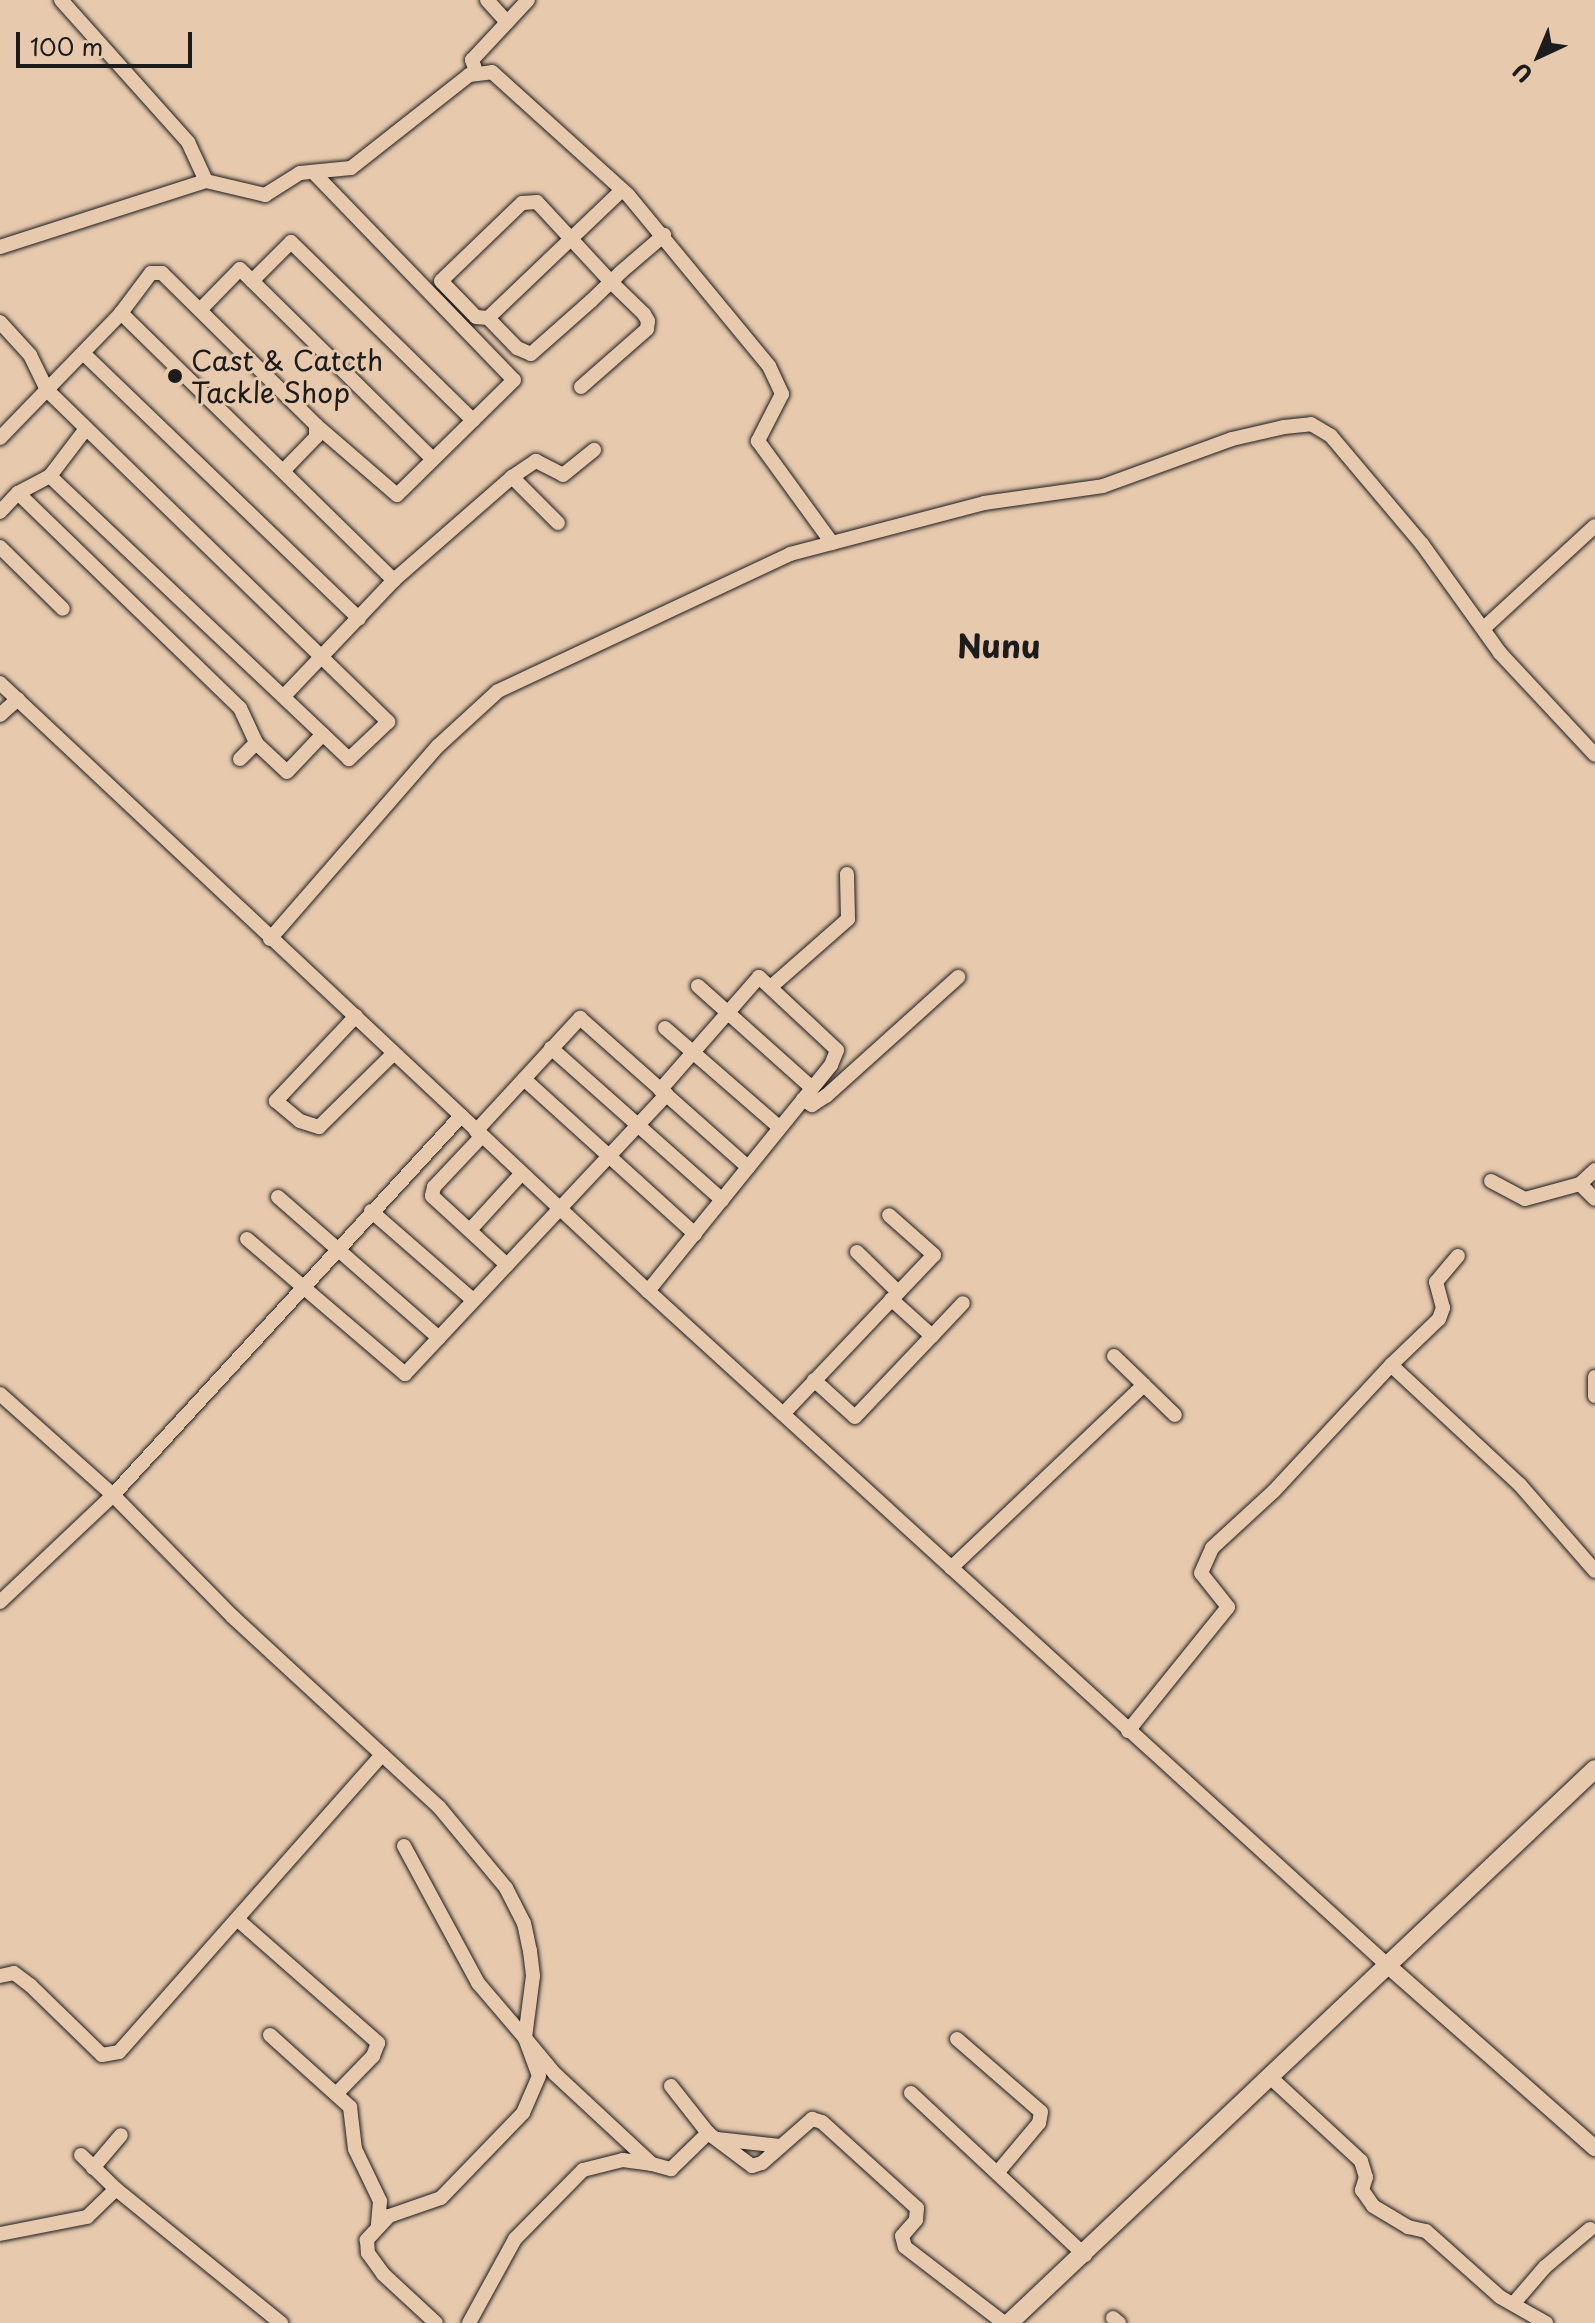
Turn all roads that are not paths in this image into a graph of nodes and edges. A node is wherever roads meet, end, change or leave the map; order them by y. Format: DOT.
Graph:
graph roads {
  1 [pos="61,0"];
  2 [pos="487,0"];
  3 [pos="528,0"];
  4 [pos="507,22"];
  5 [pos="476,72"];
  6 [pos="313,172"];
  7 [pos="206,181"];
  8 [pos="622,190"];
  9 [pos="664,235"];
  10 [pos="571,238"];
  11 [pos="0,247"];
  12 [pos="252,281"];
  13 [pos="611,282"];
  14 [pos="200,310"];
  15 [pos="121,313"];
  16 [pos="488,318"];
  17 [pos="0,322"];
  18 [pos="83,353"];
  19 [pos="581,387"];
  20 [pos="47,390"];
  21 [pos="473,420"];
  22 [pos="316,425"];
  23 [pos="85,430"];
  24 [pos="0,438"];
  25 [pos="594,450"];
  26 [pos="433,459"];
  27 [pos="285,469"];
  28 [pos="50,476"];
  29 [pos="512,477"];
  30 [pos="18,493"];
  31 [pos="0,512"];
  32 [pos="558,523"];
  33 [pos="1595,526"];
  34 [pos="832,543"];
  35 [pos="0,547"];
  36 [pos="394,580"];
  37 [pos="63,609"];
  38 [pos="359,619"];
  39 [pos="1485,627"];
  40 [pos="321,657"];
  41 [pos="0,683"];
  42 [pos="284,696"];
  43 [pos="18,699"];
  44 [pos="0,715"];
  45 [pos="323,734"];
  46 [pos="256,743"];
  47 [pos="1595,755"];
  48 [pos="240,759"];
  49 [pos="287,772"];
  50 [pos="298,784"];
  51 [pos="847,874"];
  52 [pos="270,939"];
  53 [pos="958,977"];
  54 [pos="773,985"];
  55 [pos="698,986"];
  56 [pos="725,1012"];
  57 [pos="356,1016"];
  58 [pos="665,1028"];
  59 [pos="551,1048"];
  60 [pos="692,1052"];
  61 [pos="393,1054"];
  62 [pos="524,1079"];
  63 [pos="664,1092"];
  64 [pos="808,1094"];
  65 [pos="461,1116"];
  66 [pos="638,1127"];
  67 [pos="779,1127"];
  68 [pos="479,1133"];
  69 [pos="609,1157"];
  70 [pos="748,1167"];
  71 [pos="1595,1170"];
  72 [pos="522,1173"];
  73 [pos="1491,1181"];
  74 [pos="1580,1184"];
  75 [pos="278,1197"];
  76 [pos="1595,1199"];
  77 [pos="722,1200"];
  78 [pos="561,1210"];
  79 [pos="371,1211"];
  80 [pos="889,1215"];
  81 [pos="470,1230"];
  82 [pos="695,1234"];
  83 [pos="247,1239"];
  84 [pos="339,1249"];
  85 [pos="857,1252"];
  86 [pos="1458,1256"];
  87 [pos="507,1265"];
  88 [pos="302,1287"];
  89 [pos="648,1291"];
  90 [pos="894,1295"];
  91 [pos="473,1300"];
  92 [pos="963,1303"];
  93 [pos="932,1336"];
  94 [pos="439,1338"];
  95 [pos="1114,1356"];
  96 [pos="1391,1365"];
  97 [pos="1595,1377"];
  98 [pos="814,1380"];
  99 [pos="1144,1385"];
  100 [pos="0,1394"];
  101 [pos="1595,1396"];
  102 [pos="783,1414"];
  103 [pos="1175,1415"];
  104 [pos="113,1495"];
  105 [pos="951,1568"];
  106 [pos="1595,1571"];
  107 [pos="0,1602"];
  108 [pos="1128,1731"];
  109 [pos="382,1755"];
  110 [pos="1595,1769"];
  111 [pos="404,1846"];
  112 [pos="237,1919"];
  113 [pos="1385,1963"];
  114 [pos="0,1976"];
  115 [pos="270,2035"];
  116 [pos="525,2038"];
  117 [pos="957,2039"];
  118 [pos="1269,2076"];
  119 [pos="671,2086"];
  120 [pos="337,2093"];
  121 [pos="911,2093"];
  122 [pos="121,2135"];
  123 [pos="712,2136"];
  124 [pos="780,2146"];
  125 [pos="1595,2147"];
  126 [pos="81,2155"];
  127 [pos="652,2164"];
  128 [pos="93,2168"];
  129 [pos="998,2172"];
  130 [pos="116,2189"];
  131 [pos="378,2225"];
  132 [pos="1590,2229"];
  133 [pos="0,2234"];
  134 [pos="1085,2255"];
  135 [pos="1514,2303"];
  136 [pos="281,2323"];
  137 [pos="436,2323"];
  138 [pos="469,2323"];
  139 [pos="1006,2323"];
  140 [pos="1546,2323"];
  1 -- 7 [label="street"];
  2 -- 4 [label="street"];
  3 -- 4 [label="street"];
  4 -- 5 [label="street"];
  5 -- 6 [label="street"];
  5 -- 8 [label="street"];
  6 -- 7 [label="street"];
  6 -- 21 [label="street"];
  7 -- 11 [label="street"];
  8 -- 9 [label="street"];
  8 -- 10 [label="street"];
  9 -- 13 [label="street"];
  9 -- 34 [label="street"];
  10 -- 13 [label="street"];
  10 -- 16 [label="street"];
  10 -- 16 [label="street"];
  12 -- 14 [label="street"];
  12 -- 21 [label="street"];
  12 -- 26 [label="street"];
  13 -- 16 [label="street"];
  13 -- 19 [label="street"];
  14 -- 15 [label="street"];
  14 -- 22 [label="street"];
  15 -- 18 [label="street"];
  15 -- 27 [label="street"];
  17 -- 20 [label="street"];
  18 -- 20 [label="street"];
  18 -- 38 [label="street"];
  20 -- 23 [label="street"];
  20 -- 24 [label="street"];
  21 -- 26 [label="street"];
  22 -- 26 [label="street"];
  22 -- 27 [label="street"];
  23 -- 28 [label="street"];
  23 -- 40 [label="street"];
  25 -- 29 [label="street"];
  27 -- 36 [label="street"];
  28 -- 30 [label="street"];
  28 -- 42 [label="street"];
  29 -- 32 [label="street"];
  29 -- 36 [label="street"];
  30 -- 31 [label="street"];
  30 -- 46 [label="street"];
  33 -- 39 [label="street"];
  34 -- 39 [label="street"];
  34 -- 52 [label="street"];
  35 -- 37 [label="street"];
  36 -- 38 [label="street"];
  38 -- 40 [label="street"];
  39 -- 47 [label="street"];
  40 -- 42 [label="street"];
  40 -- 45 [label="street"];
  41 -- 43 [label="street"];
  42 -- 45 [label="street"];
  43 -- 44 [label="street"];
  43 -- 52 [label="street"];
  45 -- 49 [label="street"];
  46 -- 48 [label="street"];
  46 -- 49 [label="street"];
  49 -- 50 [label="street"];
  51 -- 54 [label="street"];
  52 -- 57 [label="street"];
  53 -- 64 [label="street"];
  54 -- 56 [label="street"];
  54 -- 64 [label="street"];
  55 -- 56 [label="street"];
  56 -- 60 [label="street"];
  56 -- 64 [label="street"];
  57 -- 61 [label="street"];
  57 -- 61 [label="street"];
  58 -- 60 [label="street"];
  59 -- 62 [label="street"];
  59 -- 63 [label="street"];
  59 -- 66 [label="street"];
  60 -- 63 [label="street"];
  60 -- 67 [label="street"];
  61 -- 65 [label="street"];
  62 -- 68 [label="street"];
  62 -- 69 [label="street"];
  63 -- 66 [label="street"];
  63 -- 70 [label="street"];
  64 -- 67 [label="street"];
  65 -- 68 [label="street"];
  65 -- 79 [label="street"];
  66 -- 69 [label="street"];
  66 -- 77 [label="street"];
  67 -- 70 [label="street"];
  68 -- 72 [label="street"];
  68 -- 81 [label="street"];
  69 -- 78 [label="street"];
  69 -- 82 [label="street"];
  70 -- 77 [label="street"];
  71 -- 74 [label="street"];
  72 -- 78 [label="street"];
  72 -- 81 [label="street"];
  73 -- 74 [label="street"];
  74 -- 76 [label="street"];
  75 -- 84 [label="street"];
  77 -- 82 [label="street"];
  78 -- 87 [label="street"];
  78 -- 89 [label="street"];
  79 -- 84 [label="street"];
  79 -- 91 [label="street"];
  80 -- 90 [label="street"];
  81 -- 87 [label="street"];
  82 -- 89 [label="street"];
  83 -- 88 [label="street"];
  84 -- 88 [label="street"];
  84 -- 94 [label="street"];
  85 -- 90 [label="street"];
  86 -- 96 [label="street"];
  87 -- 91 [label="street"];
  88 -- 94 [label="street"];
  88 -- 104 [label="street"];
  89 -- 102 [label="street"];
  90 -- 93 [label="street"];
  90 -- 98 [label="street"];
  91 -- 94 [label="street"];
  92 -- 93 [label="street"];
  93 -- 98 [label="street"];
  95 -- 99 [label="street"];
  96 -- 106 [label="street"];
  96 -- 108 [label="street"];
  97 -- 101 [label="street"];
  98 -- 102 [label="street"];
  99 -- 103 [label="street"];
  99 -- 105 [label="street"];
  100 -- 104 [label="street"];
  102 -- 105 [label="street"];
  104 -- 107 [label="street"];
  104 -- 109 [label="street"];
  105 -- 108 [label="street"];
  108 -- 113 [label="street"];
  109 -- 112 [label="street"];
  109 -- 116 [label="street"];
  110 -- 113 [label="main road"];
  111 -- 116 [label="street"];
  112 -- 114 [label="street"];
  112 -- 120 [label="street"];
  113 -- 118 [label="main road"];
  113 -- 125 [label="street"];
  115 -- 120 [label="street"];
  116 -- 127 [label="street"];
  116 -- 131 [label="street"];
  117 -- 129 [label="street"];
  118 -- 134 [label="main road"];
  118 -- 135 [label="street"];
  119 -- 123 [label="street"];
  120 -- 131 [label="street"];
  121 -- 129 [label="street"];
  122 -- 128 [label="street"];
  123 -- 124 [label="street"];
  123 -- 124 [label="street"];
  123 -- 127 [label="street"];
  124 -- 139 [label="street"];
  126 -- 128 [label="street"];
  127 -- 138 [label="street"];
  128 -- 130 [label="street"];
  129 -- 134 [label="street"];
  130 -- 133 [label="street"];
  130 -- 136 [label="street"];
  131 -- 137 [label="street"];
  132 -- 135 [label="street"];
  134 -- 139 [label="main road"];
  135 -- 140 [label="street"];
}
